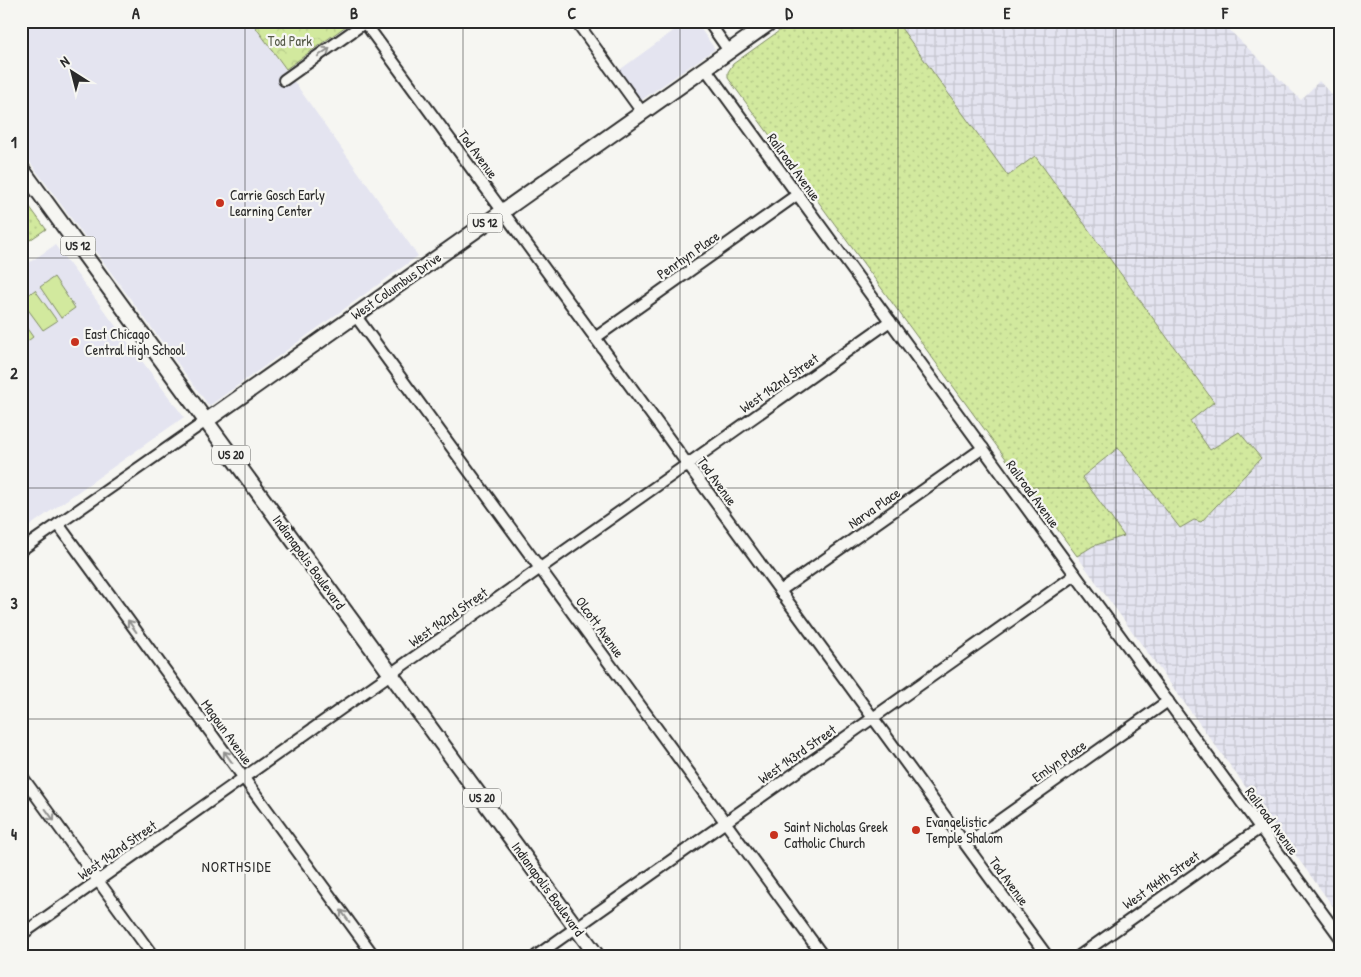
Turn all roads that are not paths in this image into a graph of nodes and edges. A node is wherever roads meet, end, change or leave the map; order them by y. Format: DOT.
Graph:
graph roads {
  1 [pos="576,21"];
  2 [pos="708,21"];
  3 [pos="772,21"];
  4 [pos="366,22"];
  5 [pos="730,51"];
  6 [pos="705,68"];
  7 [pos="284,80"];
  8 [pos="642,112"];
  9 [pos="21,168"];
  10 [pos="798,194"];
  11 [pos="502,211"];
  12 [pos="355,315"];
  13 [pos="890,321"];
  14 [pos="595,338"];
  15 [pos="206,420"];
  16 [pos="983,448"];
  17 [pos="688,464"];
  18 [pos="58,524"];
  19 [pos="21,550"];
  20 [pos="540,568"];
  21 [pos="1075,575"];
  22 [pos="780,591"];
  23 [pos="391,674"];
  24 [pos="1168,701"];
  25 [pos="873,718"];
  26 [pos="21,775"];
  27 [pos="244,778"];
  28 [pos="726,821"];
  29 [pos="1260,828"];
  30 [pos="966,844"];
  31 [pos="98,880"];
  32 [pos="576,927"];
  33 [pos="21,935"];
  34 [pos="1340,937"];
  35 [pos="1340,950"];
  36 [pos="153,956"];
  37 [pos="374,956"];
  38 [pos="536,956"];
  39 [pos="597,956"];
  40 [pos="823,956"];
  41 [pos="1047,956"];
  42 [pos="1078,956"];
  43 [pos="1332,956"];
  1 -- 8 [label="street"];
  2 -- 5 [label="street"];
  3 -- 5 [label="main road, West Columbus Drive / US 12"];
  7 -- 4 [label="street, one-way"];
  4 -- 11 [label="street, Tod Avenue"];
  5 -- 6 [label="main road, West Columbus Drive / US 12"];
  6 -- 8 [label="main road, West Columbus Drive / US 12"];
  6 -- 10 [label="street, Railroad Avenue"];
  8 -- 11 [label="main road, West Columbus Drive / US 12"];
  9 -- 15 [label="main road, Indianapolis Boulevard / US 12"];
  10 -- 13 [label="street, Railroad Avenue"];
  10 -- 14 [label="street, Penrhyn Place"];
  11 -- 12 [label="main road, West Columbus Drive / US 12"];
  11 -- 14 [label="street, Tod Avenue"];
  12 -- 15 [label="main road, West Columbus Drive / US 12"];
  12 -- 20 [label="street, Olcott Avenue"];
  13 -- 16 [label="street, Railroad Avenue"];
  13 -- 17 [label="street, West 142nd Street"];
  14 -- 17 [label="street, Tod Avenue"];
  15 -- 18 [label="street, West Columbus Drive"];
  15 -- 23 [label="main road, Indianapolis Boulevard / US 20"];
  16 -- 21 [label="street, Railroad Avenue"];
  16 -- 22 [label="street, Narva Place"];
  17 -- 20 [label="street, West 142nd Street"];
  17 -- 22 [label="street, Tod Avenue"];
  18 -- 19 [label="street, West Columbus Drive"];
  27 -- 18 [label="street, Magoun Avenue, one-way"];
  20 -- 23 [label="street, West 142nd Street"];
  20 -- 28 [label="street, Olcott Avenue"];
  21 -- 24 [label="street, Railroad Avenue"];
  21 -- 25 [label="street, West 143rd Street"];
  22 -- 25 [label="street, Tod Avenue"];
  23 -- 27 [label="street, West 142nd Street"];
  23 -- 32 [label="main road, Indianapolis Boulevard / US 20"];
  24 -- 29 [label="street, Railroad Avenue"];
  24 -- 30 [label="street, Emlyn Place"];
  25 -- 28 [label="street, West 143rd Street"];
  25 -- 30 [label="street, Tod Avenue"];
  26 -- 31 [label="street, one-way"];
  27 -- 31 [label="street, West 142nd Street"];
  37 -- 27 [label="street, Magoun Avenue, one-way"];
  28 -- 32 [label="street, West 143rd Street"];
  28 -- 40 [label="street, Olcott Avenue"];
  29 -- 34 [label="street, Railroad Avenue"];
  29 -- 42 [label="street, West 144th Street"];
  30 -- 41 [label="street, Tod Avenue"];
  31 -- 33 [label="street, West 142nd Street"];
  31 -- 36 [label="street"];
  32 -- 38 [label="street, West 143rd Street"];
  32 -- 39 [label="main road, Indianapolis Boulevard / US 20"];
  35 -- 43 [label="street"];
}
